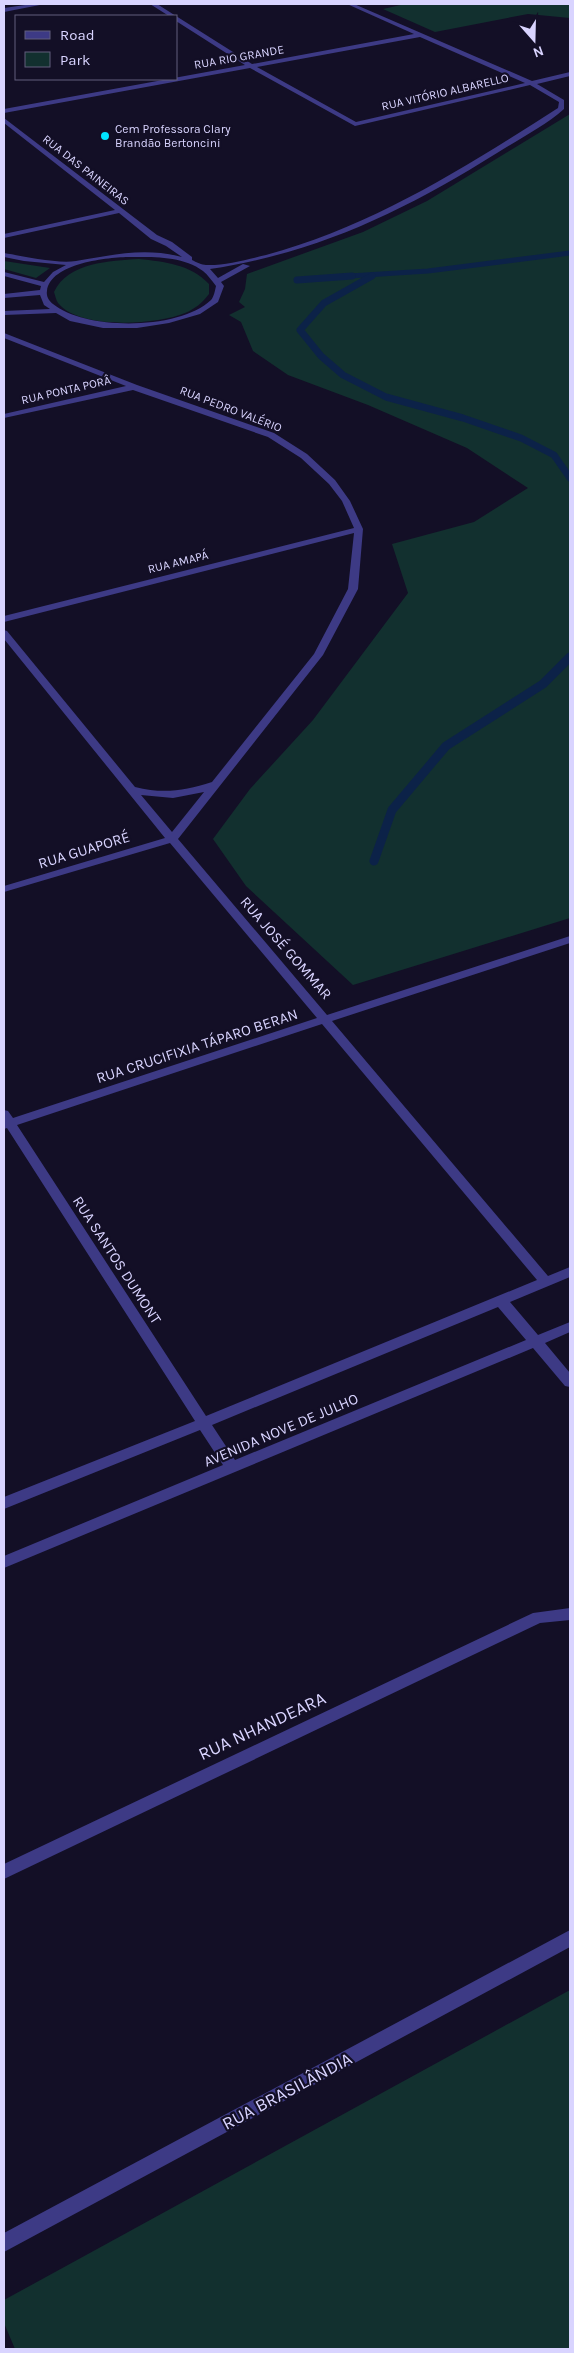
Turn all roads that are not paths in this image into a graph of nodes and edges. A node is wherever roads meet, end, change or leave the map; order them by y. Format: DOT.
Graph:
graph roads {
  1 [pos="42,4"];
  2 [pos="153,4"];
  3 [pos="350,4"];
  4 [pos="4,10"];
  5 [pos="171,15"];
  6 [pos="178,19"];
  7 [pos="420,35"];
  8 [pos="251,66"];
  9 [pos="570,74"];
  10 [pos="178,79"];
  11 [pos="174,80"];
  12 [pos="531,83"];
  13 [pos="4,111"];
  14 [pos="4,120"];
  15 [pos="120,211"];
  16 [pos="4,236"];
  17 [pos="154,237"];
  18 [pos="142,254"];
  19 [pos="4,255"];
  20 [pos="257,260"];
  21 [pos="76,264"];
  22 [pos="194,264"];
  23 [pos="203,268"];
  24 [pos="4,274"];
  25 [pos="218,281"];
  26 [pos="43,288"];
  27 [pos="4,296"];
  28 [pos="55,311"];
  29 [pos="4,313"];
  30 [pos="4,335"];
  31 [pos="134,387"];
  32 [pos="4,416"];
  33 [pos="359,529"];
  34 [pos="4,619"];
  35 [pos="4,633"];
  36 [pos="216,784"];
  37 [pos="132,789"];
  38 [pos="172,839"];
  39 [pos="4,889"];
  40 [pos="570,939"];
  41 [pos="326,1019"];
  42 [pos="6,1121"];
  43 [pos="570,1272"];
  44 [pos="546,1282"];
  45 [pos="501,1301"];
  46 [pos="570,1327"];
  47 [pos="536,1342"];
  48 [pos="570,1382"];
  49 [pos="204,1423"];
  50 [pos="232,1468"];
  51 [pos="4,1503"];
  52 [pos="4,1562"];
  53 [pos="570,1614"];
  54 [pos="4,1872"];
  55 [pos="570,1938"];
  56 [pos="4,2243"];
  1 -- 4 [label="street"];
  2 -- 5 [label="street"];
  3 -- 7 [label="street"];
  6 -- 8 [label="street"];
  7 -- 8 [label="street, RUA RIO GRANDE"];
  7 -- 12 [label="street"];
  8 -- 10 [label="street, RUA RIO GRANDE"];
  8 -- 12 [label="street, RUA VITÓRIO ALBARELLO"];
  9 -- 12 [label="street, RUA VITÓRIO ALBARELLO"];
  11 -- 13 [label="street, RUA RIO GRANDE"];
  12 -- 20 [label="street"];
  14 -- 15 [label="street, RUA DAS PAINEIRAS"];
  15 -- 16 [label="street"];
  15 -- 17 [label="street, RUA DAS PAINEIRAS"];
  17 -- 18 [label="street"];
  17 -- 22 [label="street, RUA DAS PAINEIRAS"];
  18 -- 21 [label="street"];
  18 -- 22 [label="street"];
  19 -- 21 [label="street"];
  20 -- 23 [label="street"];
  20 -- 25 [label="street"];
  21 -- 26 [label="street"];
  22 -- 23 [label="street"];
  23 -- 25 [label="street"];
  24 -- 26 [label="street"];
  25 -- 28 [label="street"];
  26 -- 27 [label="street"];
  26 -- 28 [label="street"];
  28 -- 29 [label="street"];
  30 -- 31 [label="street, RUA PEDRO VALÉRIO"];
  31 -- 32 [label="street, RUA PONTA PORÂ"];
  31 -- 33 [label="street, RUA PEDRO VALÉRIO"];
  33 -- 34 [label="street, RUA AMAPÁ"];
  33 -- 36 [label="street"];
  35 -- 37 [label="street, RUA JOSÉ GOMMAR"];
  36 -- 37 [label="street"];
  36 -- 38 [label="street"];
  37 -- 38 [label="street, RUA JOSÉ GOMMAR"];
  38 -- 39 [label="street, RUA GUAPORÉ"];
  38 -- 41 [label="street, RUA JOSÉ GOMMAR"];
  40 -- 41 [label="street, RUA CRUCIFIXIA TÁPARO BERAN"];
  41 -- 42 [label="street, RUA CRUCIFIXIA TÁPARO BERAN"];
  41 -- 44 [label="street, RUA JOSÉ GOMMAR"];
  42 -- 49 [label="street, RUA SANTOS DUMONT"];
  43 -- 44 [label="street"];
  44 -- 45 [label="street"];
  45 -- 47 [label="street"];
  45 -- 49 [label="street"];
  46 -- 47 [label="street, AVENIDA NOVE DE JULHO"];
  47 -- 48 [label="street"];
  47 -- 50 [label="street, AVENIDA NOVE DE JULHO"];
  49 -- 50 [label="street, RUA SANTOS DUMONT"];
  49 -- 51 [label="street"];
  50 -- 52 [label="street, AVENIDA NOVE DE JULHO"];
  53 -- 54 [label="street, RUA NHANDEARA"];
  55 -- 56 [label="street, RUA BRASILÂNDIA"];
}
